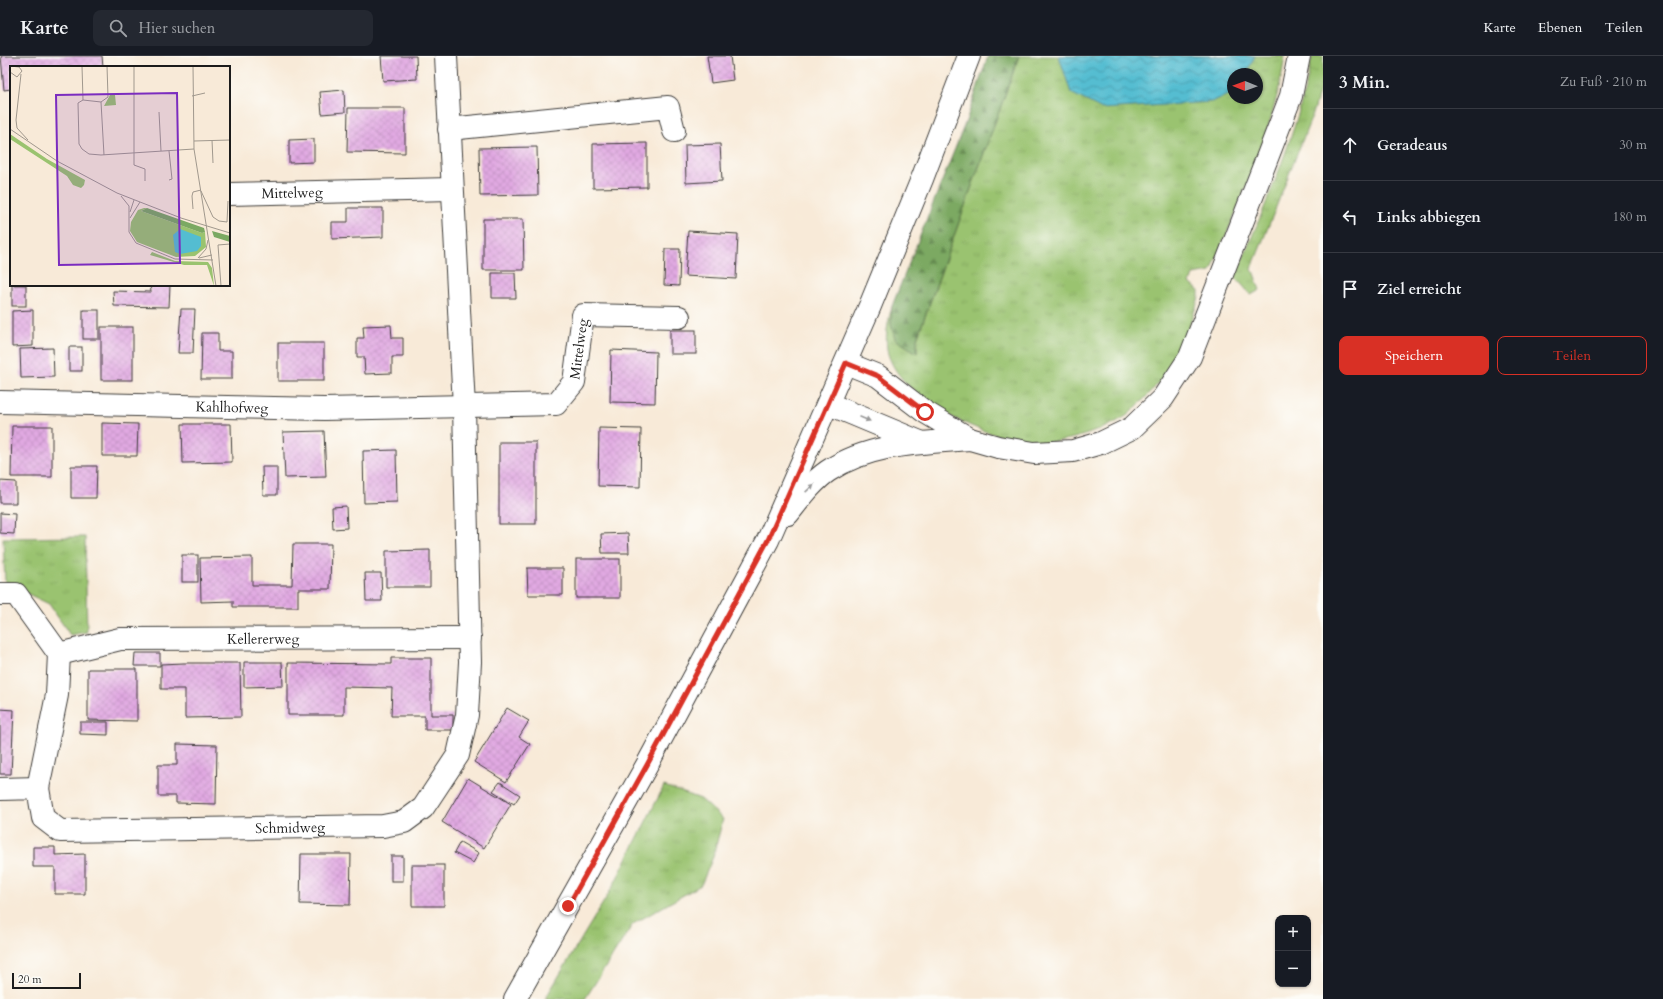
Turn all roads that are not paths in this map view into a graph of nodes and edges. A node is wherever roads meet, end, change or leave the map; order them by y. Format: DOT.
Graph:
graph roads {
  1 [pos="446,56"];
  2 [pos="969,56"];
  3 [pos="1299,56"];
  4 [pos="449,129"];
  5 [pos="674,131"];
  6 [pos="452,189"];
  7 [pos="230,194"];
  8 [pos="679,317"];
  9 [pos="846,363"];
  10 [pos="0,402"];
  11 [pos="829,404"];
  12 [pos="464,407"];
  13 [pos="970,439"];
  14 [pos="922,443"];
  15 [pos="768,540"];
  16 [pos="0,594"];
  17 [pos="470,638"];
  18 [pos="59,654"];
  19 [pos="38,788"];
  20 [pos="0,789"];
  21 [pos="515,999"];
  1 -- 4 [label="street"];
  2 -- 9 [label="street"];
  3 -- 13 [label="street"];
  4 -- 5 [label="street"];
  4 -- 6 [label="street"];
  6 -- 7 [label="street, Mittelweg"];
  6 -- 12 [label="street"];
  8 -- 12 [label="street, Mittelweg"];
  9 -- 11 [label="street"];
  9 -- 13 [label="street"];
  10 -- 12 [label="street, Kahlhofweg"];
  11 -- 14 [label="street, one-way"];
  11 -- 15 [label="street"];
  12 -- 17 [label="street"];
  13 -- 14 [label="street"];
  15 -- 14 [label="street, one-way"];
  15 -- 21 [label="street"];
  16 -- 18 [label="street"];
  17 -- 18 [label="street, Kellererweg"];
  17 -- 19 [label="street, Schmidweg"];
  18 -- 19 [label="street"];
  19 -- 20 [label="street"];
}
